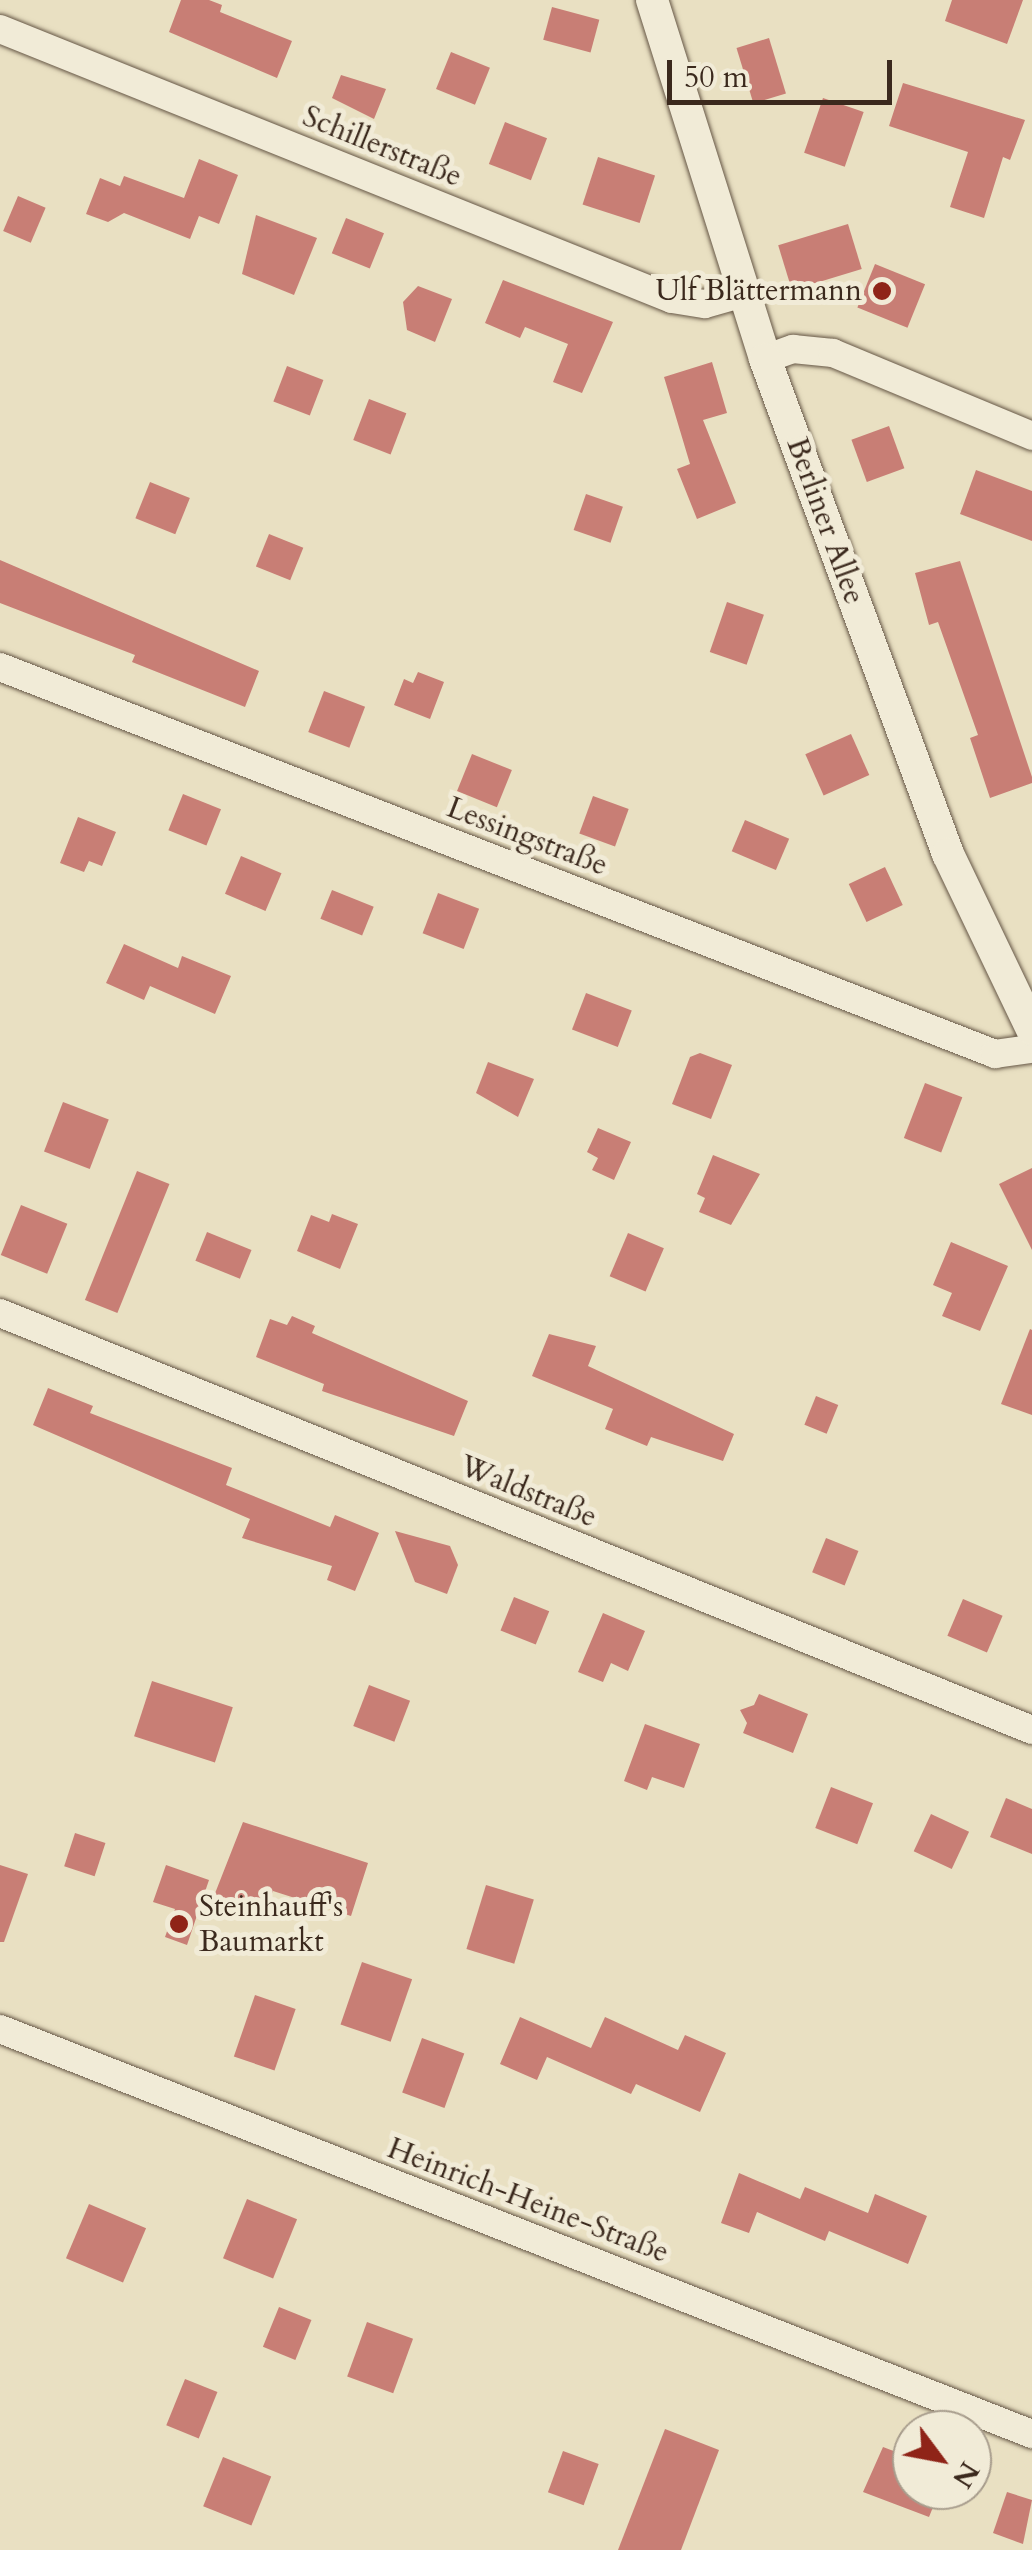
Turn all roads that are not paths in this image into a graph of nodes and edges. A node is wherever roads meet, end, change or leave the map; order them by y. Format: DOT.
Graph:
graph roads {
  1 [pos="652,0"];
  2 [pos="0,29"];
  3 [pos="744,294"];
  4 [pos="765,359"];
  5 [pos="1032,436"];
  6 [pos="0,667"];
  7 [pos="1032,1029"];
  8 [pos="1032,1048"];
  9 [pos="0,1313"];
  10 [pos="1032,1730"];
  11 [pos="0,2029"];
  12 [pos="1032,2434"];
  1 -- 3 [label="street, Berliner Allee"];
  2 -- 3 [label="street, Schillerstraße"];
  3 -- 4 [label="street, Berliner Allee"];
  4 -- 5 [label="street"];
  4 -- 7 [label="street, Berliner Allee"];
  6 -- 8 [label="street, Lessingstraße"];
  9 -- 10 [label="street, Waldstraße"];
  11 -- 12 [label="street, Heinrich-Heine-Straße"];
}
